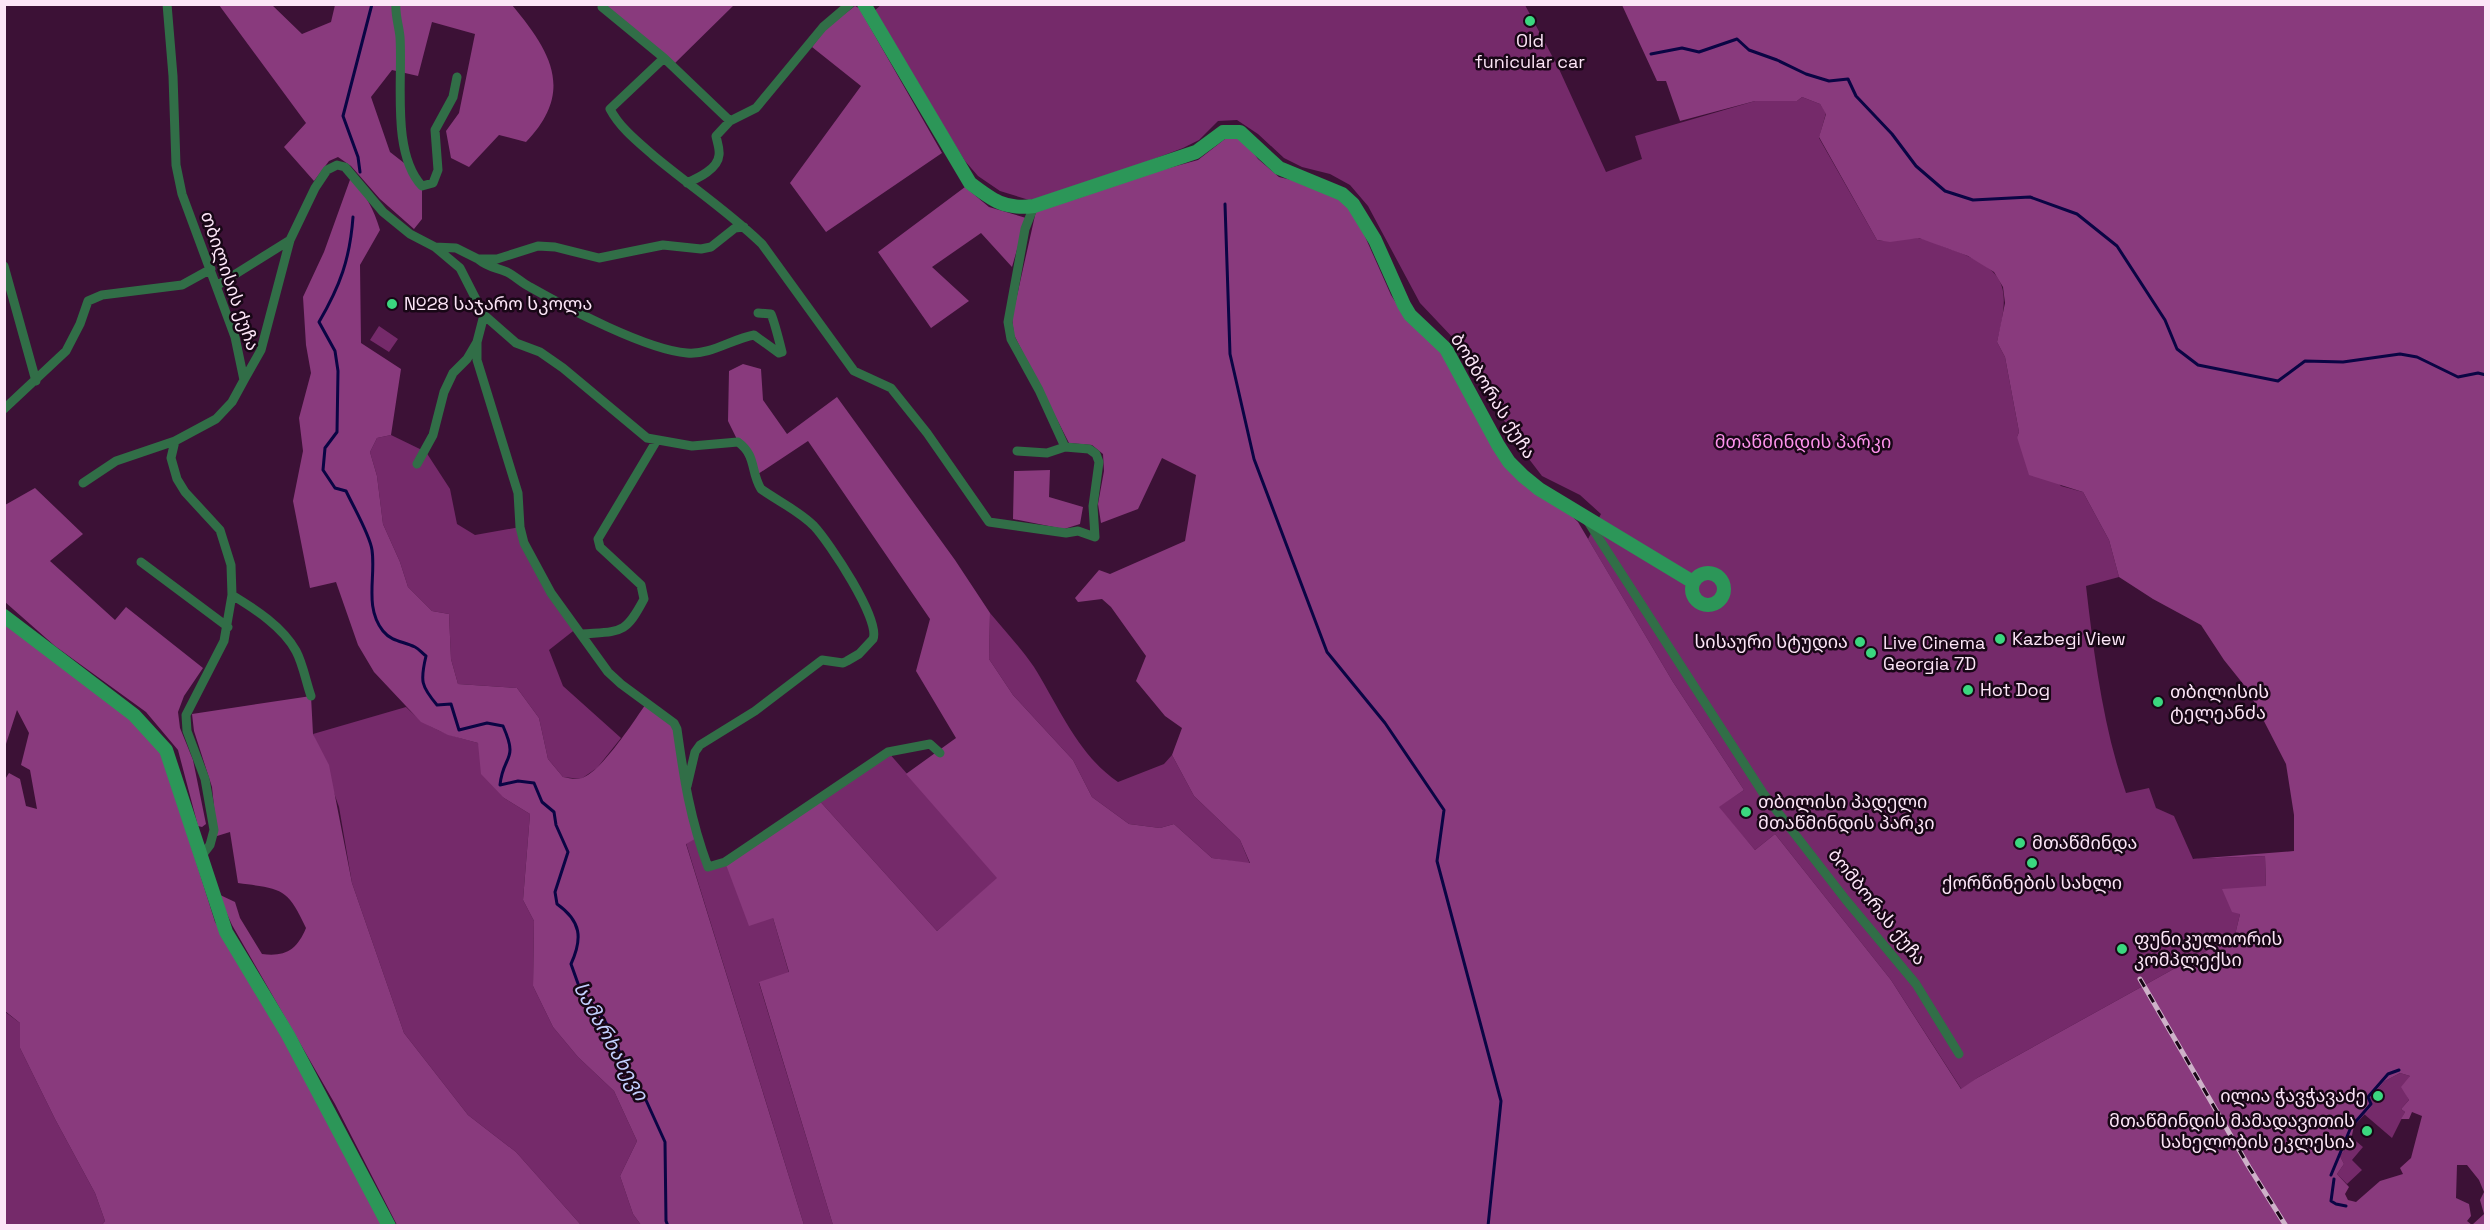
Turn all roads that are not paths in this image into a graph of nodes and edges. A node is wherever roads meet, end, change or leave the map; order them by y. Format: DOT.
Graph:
graph roads {
  1 [pos="167,4"];
  2 [pos="396,4"];
  3 [pos="850,4"];
  4 [pos="864,4"];
  5 [pos="602,6"];
  6 [pos="664,58"];
  7 [pos="457,77"];
  8 [pos="730,121"];
  9 [pos="687,183"];
  10 [pos="1034,206"];
  11 [pos="744,227"];
  12 [pos="290,240"];
  13 [pos="435,247"];
  14 [pos="478,260"];
  15 [pos="4,267"];
  16 [pos="211,269"];
  17 [pos="218,285"];
  18 [pos="758,313"];
  19 [pos="484,315"];
  20 [pos="477,342"];
  21 [pos="243,380"];
  22 [pos="36,381"];
  23 [pos="4,409"];
  24 [pos="657,440"];
  25 [pos="175,441"];
  26 [pos="1065,447"];
  27 [pos="1017,451"];
  28 [pos="417,464"];
  29 [pos="83,483"];
  30 [pos="1585,517"];
  31 [pos="141,562"];
  32 [pos="1693,582"];
  33 [pos="232,595"];
  34 [pos="4,616"];
  35 [pos="228,627"];
  36 [pos="582,634"];
  37 [pos="310,696"];
  38 [pos="940,753"];
  39 [pos="685,792"];
  40 [pos="200,858"];
  41 [pos="1959,1054"];
  42 [pos="389,1226"];
  1 -- 16 [label="street, თბილისის ქუჩა"];
  2 -- 7 [label="street"];
  3 -- 8 [label="street"];
  4 -- 10 [label="street, ბომბორას ქუჩა"];
  5 -- 6 [label="street"];
  6 -- 8 [label="street"];
  6 -- 9 [label="street"];
  8 -- 9 [label="street"];
  9 -- 11 [label="street"];
  10 -- 26 [label="street"];
  10 -- 30 [label="street, ბომბორას ქუჩა"];
  11 -- 14 [label="street"];
  11 -- 26 [label="street"];
  12 -- 13 [label="street"];
  12 -- 17 [label="street"];
  12 -- 21 [label="street"];
  13 -- 14 [label="street"];
  13 -- 19 [label="street"];
  14 -- 18 [label="street"];
  15 -- 22 [label="street"];
  16 -- 17 [label="street, თბილისის ქუჩა"];
  16 -- 22 [label="street"];
  17 -- 21 [label="street, თბილისის ქუჩა"];
  19 -- 20 [label="street"];
  19 -- 24 [label="street"];
  20 -- 28 [label="street"];
  20 -- 36 [label="street"];
  21 -- 25 [label="street, თბილისის ქუჩა"];
  22 -- 23 [label="street"];
  24 -- 36 [label="street"];
  24 -- 39 [label="street"];
  25 -- 29 [label="street, თბილისის ქუჩა"];
  25 -- 33 [label="street"];
  26 -- 27 [label="street"];
  30 -- 32 [label="street"];
  30 -- 41 [label="street, ბომბორას ქუჩა"];
  31 -- 35 [label="street"];
  33 -- 35 [label="street"];
  33 -- 37 [label="street"];
  34 -- 40 [label="street"];
  35 -- 40 [label="street"];
  36 -- 39 [label="street"];
  38 -- 39 [label="street"];
  40 -- 42 [label="street"];
}
